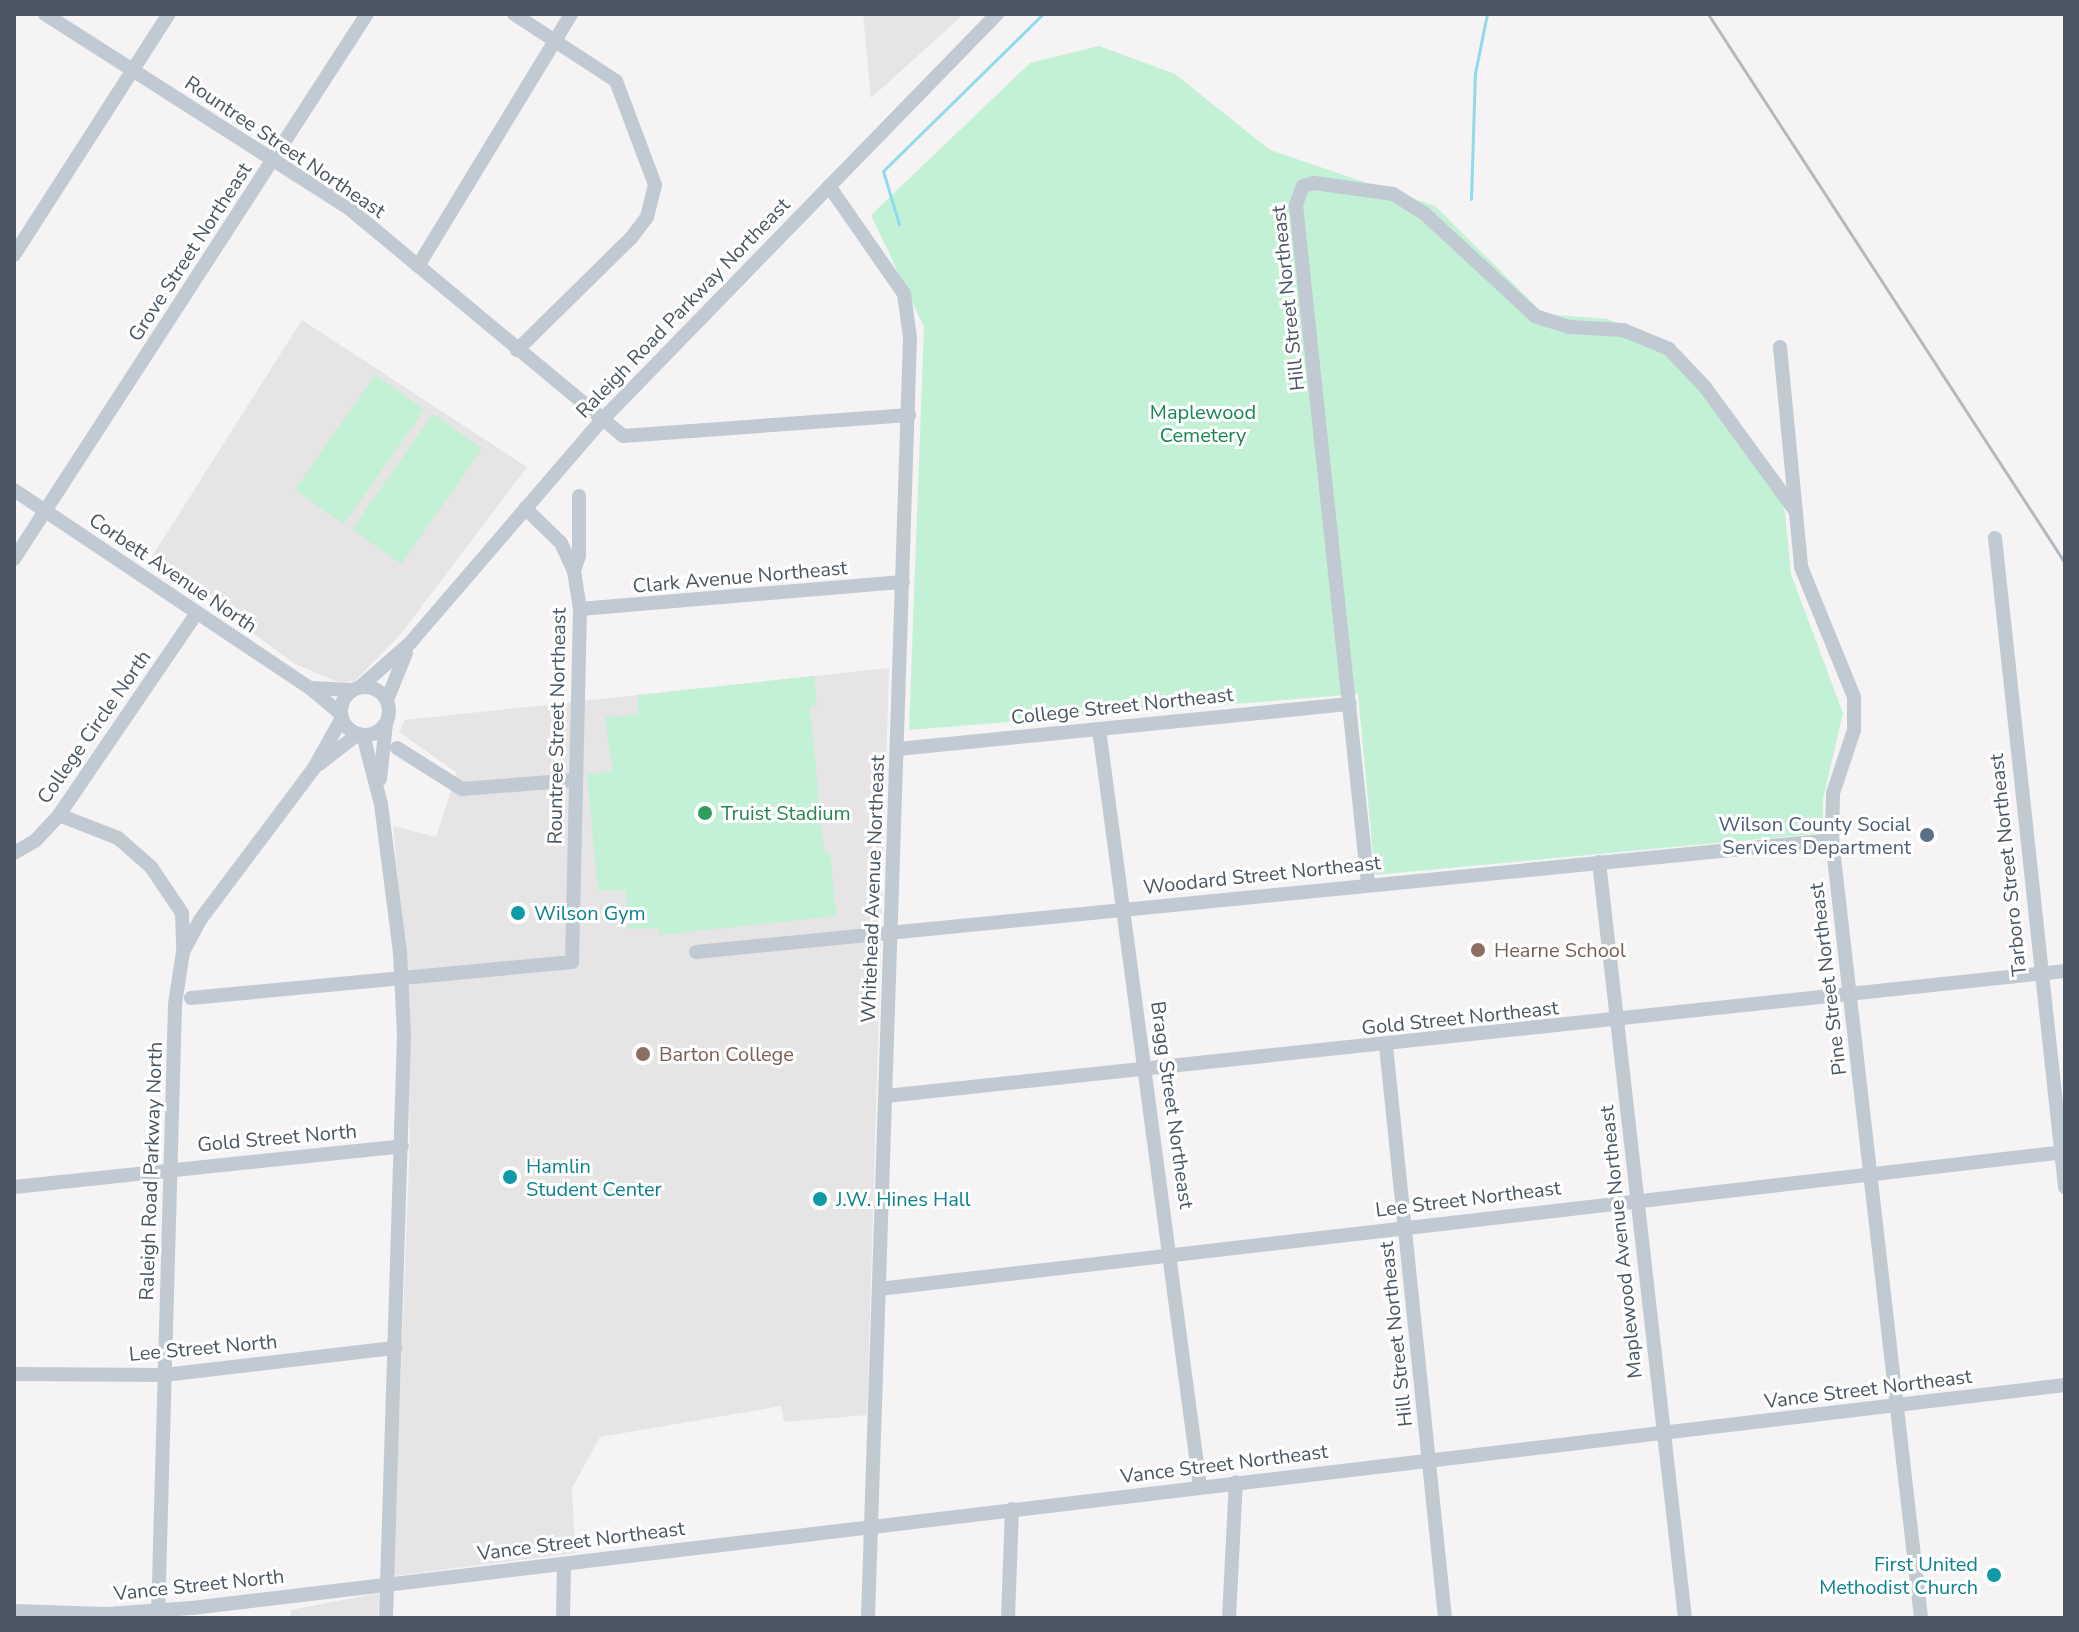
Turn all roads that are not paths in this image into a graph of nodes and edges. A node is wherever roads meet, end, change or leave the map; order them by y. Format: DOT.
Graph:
graph roads {
  1 [pos="45,14"];
  2 [pos="169,14"];
  3 [pos="367,14"];
  4 [pos="514,14"];
  5 [pos="571,14"];
  6 [pos="997,14"];
  7 [pos="556,40"];
  8 [pos="133,70"];
  9 [pos="273,160"];
  10 [pos="829,186"];
  11 [pos="14,255"];
  12 [pos="418,266"];
  13 [pos="1780,347"];
  14 [pos="517,350"];
  15 [pos="909,415"];
  16 [pos="601,421"];
  17 [pos="14,490"];
  18 [pos="579,496"];
  19 [pos="525,508"];
  20 [pos="1794,509"];
  21 [pos="46,512"];
  22 [pos="1995,538"];
  23 [pos="14,559"];
  24 [pos="574,571"];
  25 [pos="903,582"];
  26 [pos="580,609"];
  27 [pos="197,613"];
  28 [pos="410,643"];
  29 [pos="310,688"];
  30 [pos="357,688"];
  31 [pos="387,700"];
  32 [pos="1350,704"];
  33 [pos="341,716"];
  34 [pos="386,724"];
  35 [pos="1099,729"];
  36 [pos="360,735"];
  37 [pos="397,748"];
  38 [pos="898,749"];
  39 [pos="314,768"];
  40 [pos="576,780"];
  41 [pos="379,791"];
  42 [pos="59,815"];
  43 [pos="1832,840"];
  44 [pos="14,853"];
  45 [pos="1599,862"];
  46 [pos="1368,884"];
  47 [pos="211,905"];
  48 [pos="1126,909"];
  49 [pos="182,913"];
  50 [pos="891,930"];
  51 [pos="183,952"];
  52 [pos="696,952"];
  53 [pos="2065,971"];
  54 [pos="2039,974"];
  55 [pos="401,979"];
  56 [pos="1849,994"];
  57 [pos="191,998"];
  58 [pos="1618,1020"];
  59 [pos="1386,1046"];
  60 [pos="1147,1069"];
  61 [pos="886,1096"];
  62 [pos="402,1146"];
  63 [pos="2063,1152"];
  64 [pos="170,1168"];
  65 [pos="1873,1173"];
  66 [pos="14,1187"];
  67 [pos="2065,1187"];
  68 [pos="1636,1199"];
  69 [pos="1405,1227"];
  70 [pos="1171,1254"];
  71 [pos="879,1289"];
  72 [pos="395,1348"];
  73 [pos="14,1374"];
  74 [pos="164,1375"];
  75 [pos="2065,1385"];
  76 [pos="1898,1405"];
  77 [pos="1661,1434"];
  78 [pos="1430,1460"];
  79 [pos="1236,1482"];
  80 [pos="1200,1487"];
  81 [pos="1012,1509"];
  82 [pos="871,1526"];
  83 [pos="564,1564"];
  84 [pos="388,1583"];
  85 [pos="14,1611"];
  86 [pos="158,1614"];
  87 [pos="386,1618"];
  88 [pos="563,1618"];
  89 [pos="868,1618"];
  90 [pos="1008,1618"];
  91 [pos="1229,1618"];
  92 [pos="1445,1618"];
  93 [pos="1685,1618"];
  94 [pos="1921,1618"];
  1 -- 8 [label="street, Rountree Street Northeast"];
  2 -- 8 [label="street"];
  3 -- 9 [label="street, Grove Street Northeast"];
  4 -- 7 [label="street"];
  5 -- 7 [label="street"];
  6 -- 10 [label="street, Raleigh Road Parkway Northeast"];
  7 -- 12 [label="street"];
  7 -- 14 [label="street"];
  8 -- 9 [label="street, Rountree Street Northeast"];
  8 -- 11 [label="street"];
  9 -- 12 [label="street, Rountree Street Northeast"];
  9 -- 21 [label="street, Grove Street Northeast"];
  10 -- 15 [label="street, Whitehead Avenue Northeast"];
  10 -- 16 [label="street, Raleigh Road Parkway Northeast"];
  12 -- 14 [label="street, Rountree Street Northeast"];
  13 -- 20 [label="street, Pine Street Northeast"];
  14 -- 16 [label="street, Rountree Street Northeast"];
  15 -- 16 [label="street, Rountree Street Northeast"];
  15 -- 25 [label="street, Whitehead Avenue Northeast"];
  16 -- 19 [label="street, Raleigh Road Parkway Northeast"];
  17 -- 21 [label="street, Corbett Avenue North"];
  18 -- 24 [label="street"];
  19 -- 24 [label="street, Rountree Street Northeast"];
  19 -- 28 [label="street, Raleigh Road Parkway Northeast"];
  20 -- 32 [label="street, Hill Street Northeast"];
  20 -- 43 [label="street, Pine Street Northeast"];
  21 -- 23 [label="street, Grove Street Northeast"];
  21 -- 27 [label="street, Corbett Avenue North"];
  22 -- 54 [label="street, Tarboro Street Northeast"];
  24 -- 26 [label="street, Rountree Street Northeast"];
  25 -- 26 [label="street, Clark Avenue Northeast"];
  25 -- 38 [label="street, Whitehead Avenue Northeast"];
  26 -- 40 [label="street, Rountree Street Northeast"];
  27 -- 29 [label="street, Corbett Avenue North"];
  27 -- 42 [label="street, College Circle North"];
  28 -- 30 [label="street, Raleigh Road Parkway Northeast"];
  28 -- 31 [label="street, Raleigh Road Parkway Northeast"];
  29 -- 30 [label="street"];
  29 -- 33 [label="street, Corbett Avenue North"];
  30 -- 31 [label="street"];
  30 -- 33 [label="street"];
  31 -- 34 [label="street"];
  32 -- 35 [label="street, College Street Northeast"];
  32 -- 46 [label="street, Hill Street Northeast"];
  33 -- 36 [label="street"];
  33 -- 39 [label="street, Raleigh Road Parkway North"];
  34 -- 36 [label="street"];
  34 -- 41 [label="street"];
  35 -- 38 [label="street, College Street Northeast"];
  35 -- 48 [label="street, Bragg Street Northeast"];
  36 -- 39 [label="street, Raleigh Road Parkway North"];
  36 -- 41 [label="street"];
  37 -- 40 [label="street"];
  38 -- 50 [label="street, Whitehead Avenue Northeast"];
  39 -- 47 [label="street, Raleigh Road Parkway North"];
  40 -- 55 [label="street, Rountree Street Northeast"];
  41 -- 55 [label="street"];
  42 -- 44 [label="street, College Circle North"];
  42 -- 49 [label="street"];
  43 -- 45 [label="street, Woodard Street Northeast"];
  43 -- 56 [label="street, Pine Street Northeast"];
  45 -- 46 [label="street, Woodard Street Northeast"];
  45 -- 58 [label="street, Maplewood Avenue Northeast"];
  46 -- 48 [label="street, Woodard Street Northeast"];
  47 -- 49 [label="street"];
  47 -- 51 [label="street, Raleigh Road Parkway North"];
  48 -- 50 [label="street, Woodard Street Northeast"];
  48 -- 60 [label="street, Bragg Street Northeast"];
  49 -- 51 [label="street"];
  50 -- 52 [label="street, Woodard Street Northeast"];
  50 -- 61 [label="street, Whitehead Avenue Northeast"];
  51 -- 64 [label="street, Raleigh Road Parkway North"];
  53 -- 54 [label="street, Gold Street Northeast"];
  54 -- 56 [label="street, Gold Street Northeast"];
  54 -- 63 [label="street, Tarboro Street Northeast"];
  55 -- 57 [label="street"];
  55 -- 62 [label="street"];
  56 -- 58 [label="street, Gold Street Northeast"];
  56 -- 65 [label="street, Pine Street Northeast"];
  58 -- 59 [label="street, Gold Street Northeast"];
  58 -- 68 [label="street, Maplewood Avenue Northeast"];
  59 -- 60 [label="street, Gold Street Northeast"];
  59 -- 69 [label="street, Hill Street Northeast"];
  60 -- 61 [label="street, Gold Street Northeast"];
  60 -- 70 [label="street, Bragg Street Northeast"];
  61 -- 71 [label="street, Whitehead Avenue Northeast"];
  62 -- 64 [label="street, Gold Street North"];
  62 -- 72 [label="street"];
  63 -- 65 [label="street, Lee Street Northeast"];
  63 -- 67 [label="street, Tarboro Street Northeast"];
  64 -- 66 [label="street, Gold Street North"];
  64 -- 74 [label="street, Raleigh Road Parkway North"];
  65 -- 68 [label="street, Lee Street Northeast"];
  65 -- 76 [label="street, Pine Street Northeast"];
  68 -- 69 [label="street, Lee Street Northeast"];
  68 -- 77 [label="street, Maplewood Avenue Northeast"];
  69 -- 70 [label="street, Lee Street Northeast"];
  69 -- 78 [label="street, Hill Street Northeast"];
  70 -- 71 [label="street, Lee Street Northeast"];
  70 -- 80 [label="street, Bragg Street Northeast"];
  71 -- 82 [label="street, Whitehead Avenue Northeast"];
  72 -- 74 [label="street, Lee Street North"];
  72 -- 84 [label="street"];
  73 -- 74 [label="street, Lee Street North"];
  74 -- 86 [label="street, Raleigh Road Parkway North"];
  75 -- 76 [label="street, Vance Street Northeast"];
  76 -- 77 [label="street, Vance Street Northeast"];
  76 -- 94 [label="street, Pine Street Northeast"];
  77 -- 78 [label="street, Vance Street Northeast"];
  77 -- 93 [label="street, Maplewood Avenue Northeast"];
  78 -- 79 [label="street, Vance Street Northeast"];
  78 -- 92 [label="street, Hill Street Northeast"];
  79 -- 80 [label="street, Vance Street Northeast"];
  79 -- 91 [label="street"];
  80 -- 81 [label="street, Vance Street Northeast"];
  81 -- 82 [label="street, Vance Street Northeast"];
  81 -- 90 [label="street"];
  82 -- 83 [label="street, Vance Street Northeast"];
  82 -- 89 [label="street, Whitehead Avenue Northeast"];
  83 -- 84 [label="street, Vance Street Northeast"];
  83 -- 88 [label="street"];
  84 -- 86 [label="street, Vance Street North"];
  84 -- 87 [label="street"];
  85 -- 86 [label="street, Vance Street North"];
}
